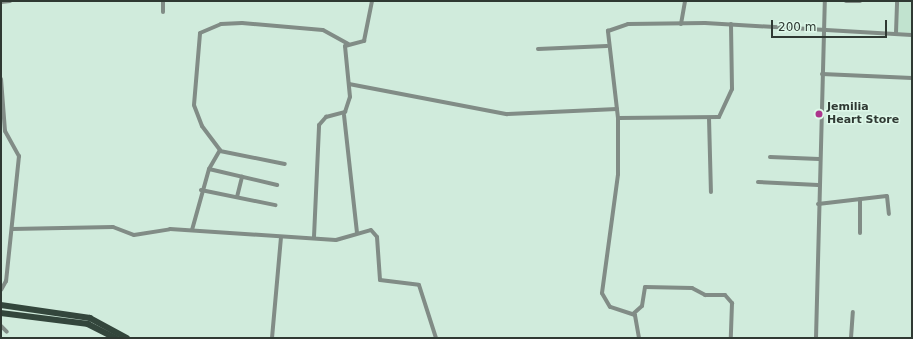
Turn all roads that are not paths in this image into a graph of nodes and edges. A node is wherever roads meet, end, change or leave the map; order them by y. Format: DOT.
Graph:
graph roads {
  1 [pos="10,1"];
  2 [pos="163,1"];
  3 [pos="372,1"];
  4 [pos="685,1"];
  5 [pos="825,1"];
  6 [pos="846,1"];
  7 [pos="860,1"];
  8 [pos="897,1"];
  9 [pos="1,2"];
  10 [pos="163,12"];
  11 [pos="681,24"];
  12 [pos="731,24"];
  13 [pos="823,27"];
  14 [pos="896,33"];
  15 [pos="912,35"];
  16 [pos="348,44"];
  17 [pos="607,46"];
  18 [pos="538,49"];
  19 [pos="822,74"];
  20 [pos="912,78"];
  21 [pos="1,79"];
  22 [pos="349,84"];
  23 [pos="617,109"];
  24 [pos="344,115"];
  25 [pos="618,118"];
  26 [pos="709,118"];
  27 [pos="220,151"];
  28 [pos="770,157"];
  29 [pos="819,159"];
  30 [pos="285,164"];
  31 [pos="209,169"];
  32 [pos="242,176"];
  33 [pos="758,182"];
  34 [pos="277,185"];
  35 [pos="818,185"];
  36 [pos="201,190"];
  37 [pos="711,192"];
  38 [pos="237,197"];
  39 [pos="860,199"];
  40 [pos="818,204"];
  41 [pos="274,205"];
  42 [pos="889,214"];
  43 [pos="12,230"];
  44 [pos="192,230"];
  45 [pos="357,232"];
  46 [pos="860,233"];
  47 [pos="314,237"];
  48 [pos="281,238"];
  49 [pos="1,290"];
  50 [pos="1,305"];
  51 [pos="853,312"];
  52 [pos="1,313"];
  53 [pos="633,314"];
  54 [pos="1,326"];
  55 [pos="7,332"];
  56 [pos="116,338"];
  57 [pos="127,338"];
  58 [pos="272,338"];
  59 [pos="436,338"];
  60 [pos="639,338"];
  61 [pos="731,338"];
  62 [pos="816,338"];
  63 [pos="851,338"];
  1 -- 9 [label="street"];
  2 -- 10 [label="street"];
  3 -- 16 [label="street"];
  4 -- 11 [label="street"];
  5 -- 13 [label="street"];
  6 -- 7 [label="street"];
  8 -- 14 [label="street"];
  11 -- 12 [label="street"];
  11 -- 17 [label="street"];
  12 -- 13 [label="street"];
  12 -- 26 [label="street"];
  13 -- 14 [label="street"];
  13 -- 19 [label="street"];
  14 -- 15 [label="street"];
  16 -- 22 [label="street"];
  16 -- 27 [label="street"];
  17 -- 18 [label="street"];
  17 -- 23 [label="street"];
  19 -- 20 [label="street"];
  19 -- 29 [label="street"];
  21 -- 43 [label="street"];
  22 -- 23 [label="street"];
  22 -- 24 [label="street"];
  23 -- 25 [label="street"];
  24 -- 45 [label="street"];
  24 -- 47 [label="street"];
  25 -- 26 [label="street"];
  25 -- 53 [label="street"];
  26 -- 37 [label="street"];
  27 -- 30 [label="street"];
  27 -- 31 [label="street"];
  28 -- 29 [label="street"];
  29 -- 35 [label="street"];
  31 -- 32 [label="street"];
  31 -- 36 [label="street"];
  32 -- 34 [label="street"];
  32 -- 38 [label="street"];
  33 -- 35 [label="street"];
  35 -- 40 [label="street"];
  36 -- 38 [label="street"];
  36 -- 44 [label="street"];
  38 -- 41 [label="street"];
  39 -- 40 [label="street"];
  39 -- 42 [label="street"];
  39 -- 46 [label="street"];
  40 -- 62 [label="street"];
  43 -- 44 [label="street"];
  43 -- 49 [label="street"];
  44 -- 48 [label="street"];
  45 -- 47 [label="street"];
  45 -- 59 [label="street"];
  47 -- 48 [label="street"];
  48 -- 58 [label="street"];
  50 -- 57 [label="main road"];
  51 -- 63 [label="street"];
  52 -- 56 [label="main road"];
  53 -- 60 [label="street"];
  53 -- 61 [label="street"];
  54 -- 55 [label="street"];
}
